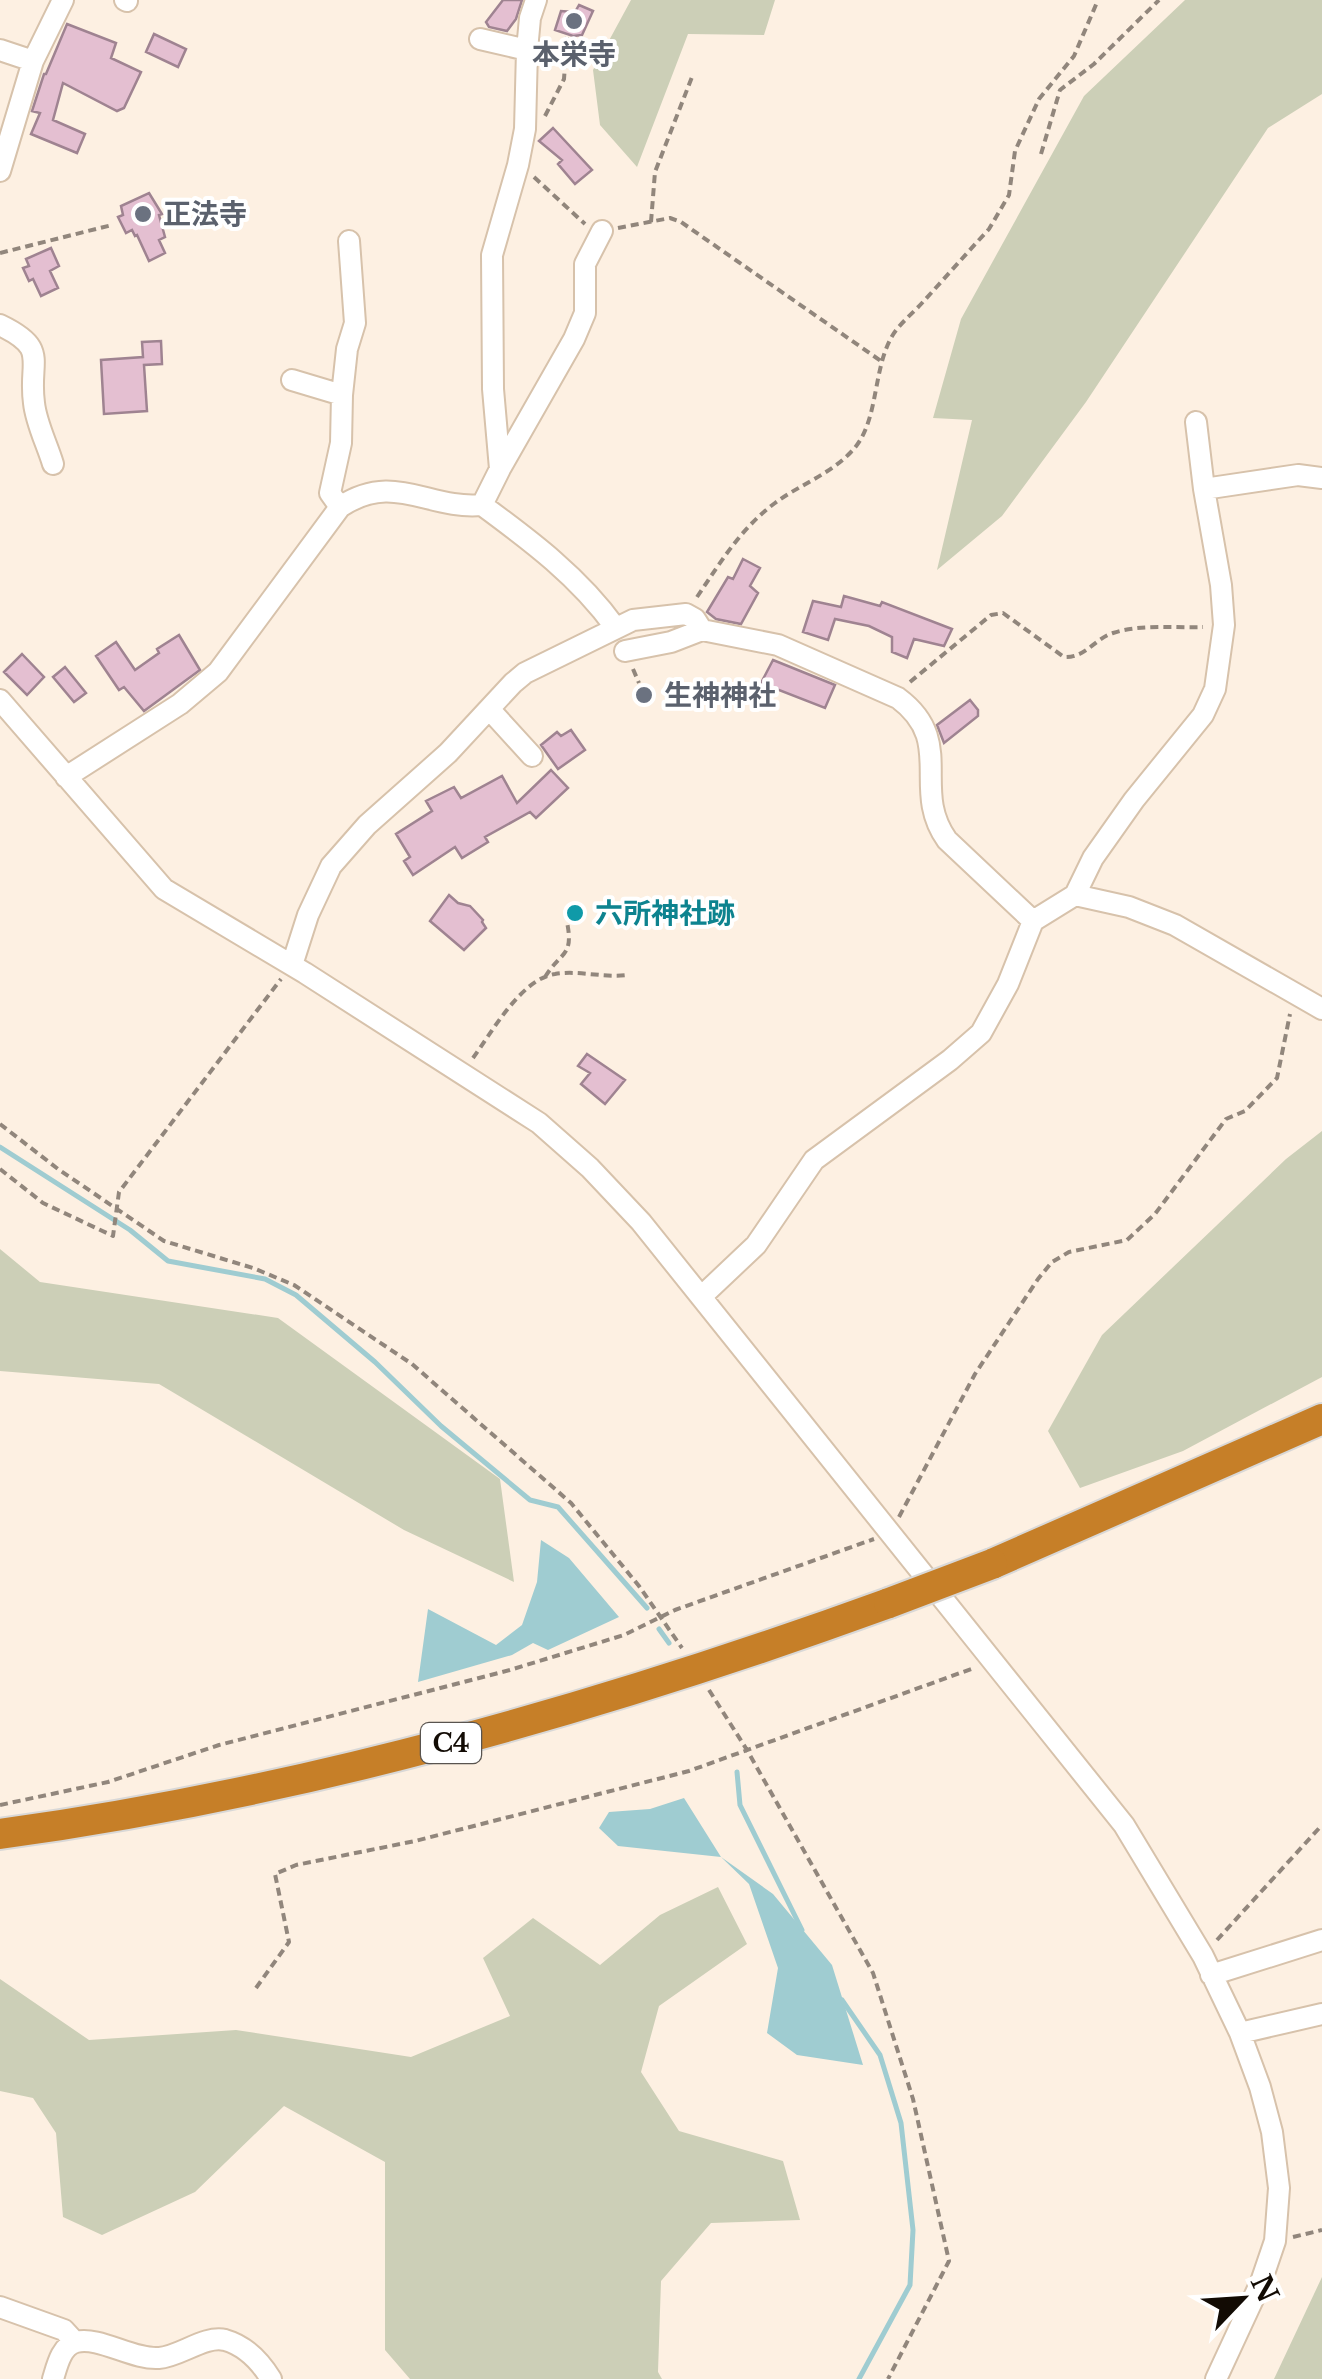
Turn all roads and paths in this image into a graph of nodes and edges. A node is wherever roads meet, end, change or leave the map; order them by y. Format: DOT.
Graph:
graph roads {
  1 [pos="63,0"];
  2 [pos="536,0"];
  3 [pos="1098,0"];
  4 [pos="1159,0"];
  5 [pos="567,37"];
  6 [pos="480,39"];
  7 [pos="0,50"];
  8 [pos="527,50"];
  9 [pos="32,62"];
  10 [pos="692,77"];
  11 [pos="1052,82"];
  12 [pos="1060,90"];
  13 [pos="524,130"];
  14 [pos="1041,154"];
  15 [pos="1,162"];
  16 [pos="518,164"];
  17 [pos="650,222"];
  18 [pos="112,225"];
  19 [pos="602,232"];
  20 [pos="349,241"];
  21 [pos="0,253"];
  22 [pos="0,325"];
  23 [pos="882,361"];
  24 [pos="292,380"];
  25 [pos="342,396"];
  26 [pos="1196,422"];
  27 [pos="53,464"];
  28 [pos="500,469"];
  29 [pos="1322,478"];
  30 [pos="1204,489"];
  31 [pos="482,505"];
  32 [pos="340,507"];
  33 [pos="686,614"];
  34 [pos="1224,626"];
  35 [pos="615,627"];
  36 [pos="702,630"];
  37 [pos="625,652"];
  38 [pos="898,698"];
  39 [pos="0,700"];
  40 [pos="490,710"];
  41 [pos="532,756"];
  42 [pos="66,778"];
  43 [pos="1075,895"];
  44 [pos="572,916"];
  45 [pos="1033,921"];
  46 [pos="292,965"];
  47 [pos="627,974"];
  48 [pos="544,977"];
  49 [pos="1293,994"];
  50 [pos="1321,1009"];
  51 [pos="462,1074"];
  52 [pos="0,1124"];
  53 [pos="0,1169"];
  54 [pos="117,1207"];
  55 [pos="701,1296"];
  56 [pos="1322,1417"];
  57 [pos="889,1532"];
  58 [pos="661,1616"];
  59 [pos="683,1650"];
  60 [pos="992,1661"];
  61 [pos="704,1683"];
  62 [pos="748,1750"];
  63 [pos="0,1805"];
  64 [pos="1322,1826"];
  65 [pos="0,1834"];
  66 [pos="1322,1940"];
  67 [pos="1207,1965"];
  68 [pos="256,1988"];
  69 [pos="1322,2014"];
  70 [pos="1240,2033"];
  71 [pos="1322,2230"];
  72 [pos="1274,2241"];
  73 [pos="0,2307"];
  74 [pos="75,2342"];
  75 [pos="53,2379"];
  76 [pos="270,2379"];
  77 [pos="888,2379"];
  78 [pos="1216,2379"];
  1 -- 9 [label="street"];
  2 -- 8 [label="street"];
  3 -- 11 [label="path"];
  4 -- 12 [label="path"];
  5 -- 13 [label="path"];
  6 -- 8 [label="street"];
  7 -- 9 [label="street"];
  8 -- 13 [label="street"];
  9 -- 15 [label="street"];
  10 -- 17 [label="path"];
  11 -- 12 [label="path"];
  11 -- 23 [label="path"];
  12 -- 14 [label="path"];
  13 -- 16 [label="street"];
  16 -- 19 [label="path"];
  16 -- 28 [label="street"];
  17 -- 19 [label="path"];
  17 -- 23 [label="path"];
  18 -- 21 [label="path"];
  19 -- 28 [label="street"];
  20 -- 25 [label="street"];
  22 -- 27 [label="street"];
  23 -- 33 [label="path"];
  24 -- 25 [label="street"];
  25 -- 32 [label="street"];
  26 -- 30 [label="street"];
  28 -- 31 [label="street"];
  29 -- 30 [label="street"];
  30 -- 34 [label="street"];
  31 -- 32 [label="street"];
  31 -- 35 [label="street"];
  32 -- 42 [label="street"];
  33 -- 35 [label="street"];
  33 -- 36 [label="street"];
  34 -- 38 [label="path"];
  34 -- 43 [label="street"];
  35 -- 40 [label="street"];
  36 -- 37 [label="street"];
  36 -- 38 [label="street"];
  38 -- 45 [label="street"];
  39 -- 42 [label="street"];
  40 -- 41 [label="street"];
  40 -- 46 [label="street"];
  42 -- 46 [label="street"];
  43 -- 45 [label="street"];
  43 -- 49 [label="street"];
  44 -- 48 [label="path"];
  45 -- 55 [label="street"];
  46 -- 51 [label="street"];
  46 -- 54 [label="path"];
  47 -- 48 [label="path"];
  48 -- 51 [label="path"];
  49 -- 50 [label="street"];
  49 -- 57 [label="path"];
  51 -- 55 [label="street"];
  52 -- 54 [label="path"];
  53 -- 54 [label="path"];
  54 -- 58 [label="path"];
  55 -- 57 [label="street"];
  56 -- 65 [label="highway, C4, bridge"];
  57 -- 58 [label="path"];
  57 -- 60 [label="street"];
  58 -- 59 [label="path"];
  58 -- 63 [label="path"];
  60 -- 62 [label="path"];
  60 -- 67 [label="street"];
  61 -- 62 [label="path"];
  62 -- 68 [label="path"];
  62 -- 77 [label="path"];
  64 -- 67 [label="path"];
  66 -- 67 [label="street"];
  67 -- 70 [label="street"];
  69 -- 70 [label="street"];
  70 -- 72 [label="street"];
  71 -- 72 [label="path"];
  72 -- 78 [label="street"];
  73 -- 74 [label="street"];
  74 -- 75 [label="street"];
  74 -- 76 [label="street"];
}
